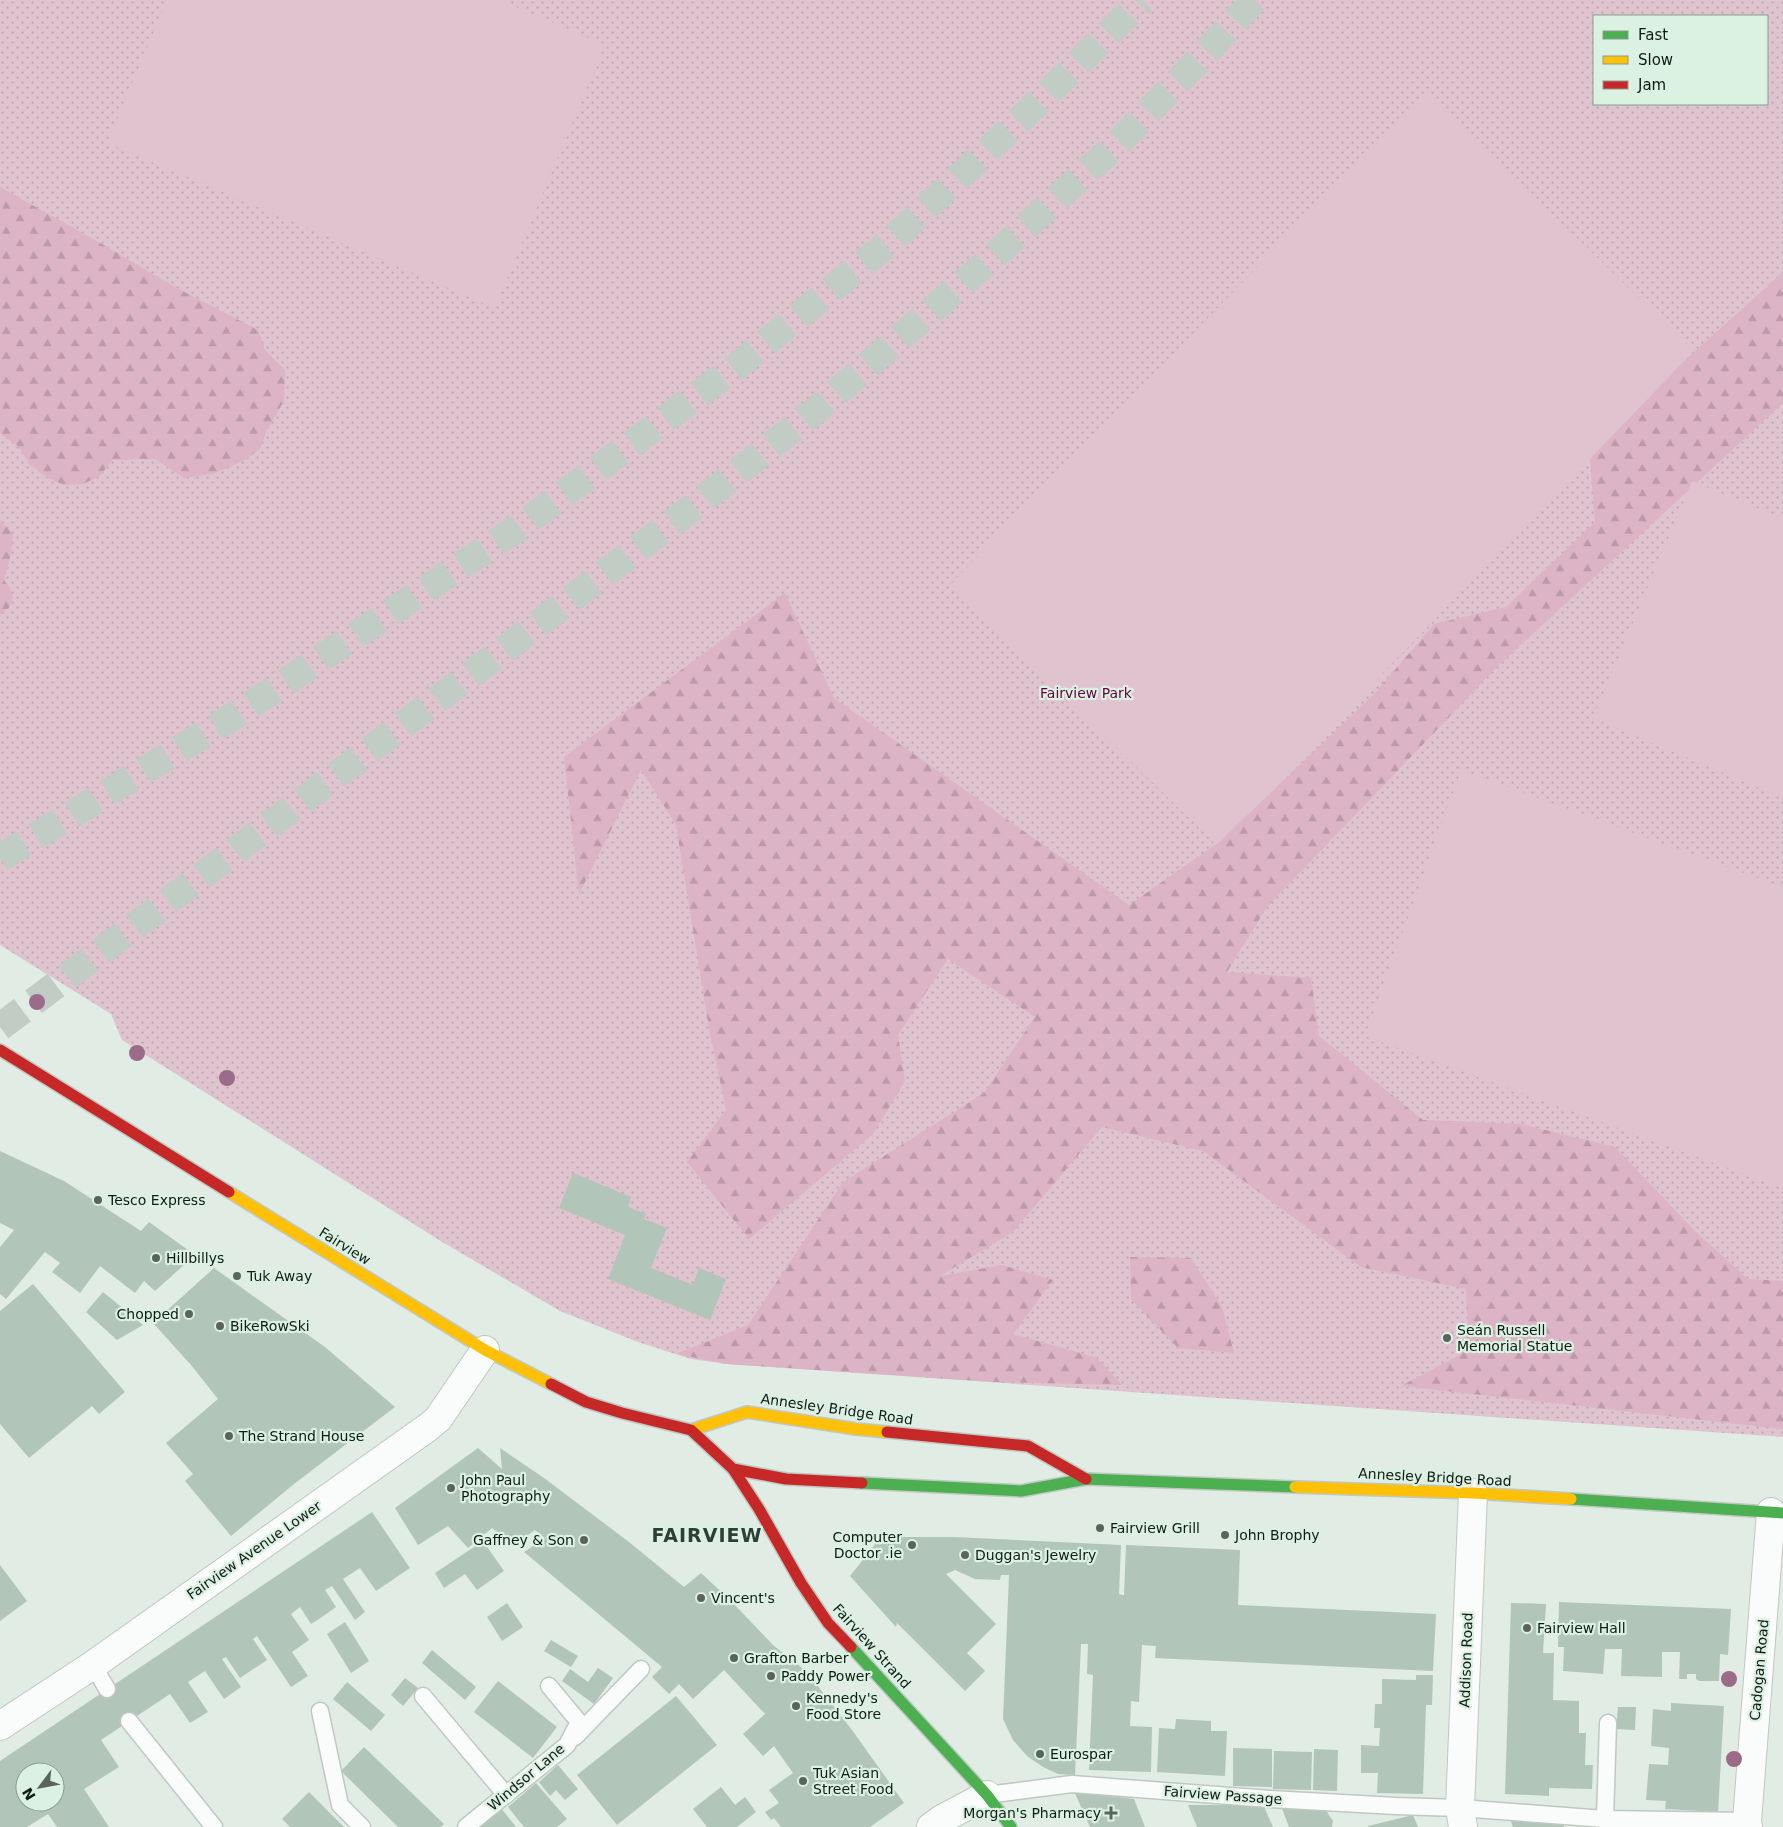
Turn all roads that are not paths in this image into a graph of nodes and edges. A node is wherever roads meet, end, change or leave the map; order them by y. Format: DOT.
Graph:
graph roads {
  1 [pos="0,1050"];
  2 [pos="485,1350"];
  3 [pos="691,1430"];
  4 [pos="733,1469"];
  5 [pos="1086,1479"];
  6 [pos="1473,1492"];
  7 [pos="1777,1512"];
  8 [pos="93,1665"];
  9 [pos="641,1670"];
  10 [pos="549,1686"];
  11 [pos="107,1689"];
  12 [pos="423,1696"];
  13 [pos="320,1712"];
  14 [pos="130,1721"];
  15 [pos="1608,1722"];
  16 [pos="0,1726"];
  17 [pos="567,1745"];
  18 [pos="506,1795"];
  19 [pos="987,1795"];
  20 [pos="1462,1818"];
  21 [pos="1606,1823"];
  22 [pos="1748,1824"];
  23 [pos="214,1827"];
  24 [pos="362,1827"];
  25 [pos="466,1827"];
  26 [pos="931,1827"];
  27 [pos="1011,1827"];
  1 -- 2 [label="main road, Fairview"];
  2 -- 3 [label="main road, Fairview"];
  2 -- 8 [label="street, Fairview Avenue Lower"];
  3 -- 4 [label="main road"];
  3 -- 5 [label="main road, Annesley Bridge Road"];
  4 -- 5 [label="main road, Annesley Bridge Road"];
  4 -- 19 [label="main road, Fairview Strand"];
  5 -- 6 [label="main road, Annesley Bridge Road"];
  6 -- 7 [label="main road, Annesley Bridge Road"];
  6 -- 20 [label="street, Addison Road"];
  7 -- 22 [label="street, Cadogan Road"];
  8 -- 11 [label="lane"];
  8 -- 16 [label="street, Fairview Avenue Lower"];
  9 -- 17 [label="lane"];
  10 -- 17 [label="lane, Windsor Lane"];
  12 -- 18 [label="lane"];
  13 -- 24 [label="lane"];
  14 -- 23 [label="lane"];
  15 -- 21 [label="lane"];
  17 -- 18 [label="lane, Windsor Lane"];
  18 -- 25 [label="lane, Windsor Lane"];
  19 -- 20 [label="lane, Fairview Passage"];
  19 -- 26 [label="street"];
  19 -- 27 [label="main road, Fairview Strand"];
  20 -- 21 [label="lane, Fairview Passage"];
  21 -- 22 [label="lane, Fairview Passage"];
}
